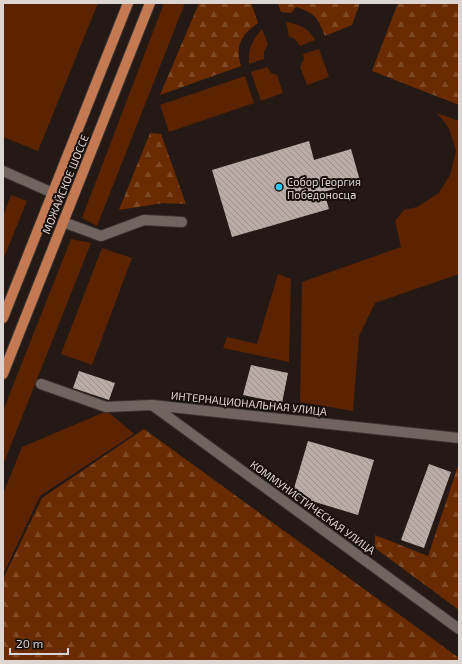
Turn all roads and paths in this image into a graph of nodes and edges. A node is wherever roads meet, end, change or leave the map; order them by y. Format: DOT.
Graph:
graph roads {
  1 [pos="128,3"];
  2 [pos="150,3"];
  3 [pos="3,170"];
  4 [pos="53,193"];
  5 [pos="63,222"];
  6 [pos="182,222"];
  7 [pos="3,318"];
  8 [pos="3,374"];
  9 [pos="41,384"];
  10 [pos="152,405"];
  11 [pos="459,438"];
  12 [pos="459,629"];
  1 -- 4 [label="main road, МОЖАЙСКОЕ ШОССЕ"];
  2 -- 5 [label="main road, МОЖАЙСКОЕ ШОССЕ"];
  3 -- 4 [label="street"];
  4 -- 7 [label="main road, МОЖАЙСКОЕ ШОССЕ"];
  5 -- 6 [label="street"];
  5 -- 8 [label="main road, МОЖАЙСКОЕ ШОССЕ"];
  9 -- 10 [label="street, ИНТЕРНАЦИОНАЛЬНАЯ УЛИЦА"];
  10 -- 11 [label="street, ИНТЕРНАЦИОНАЛЬНАЯ УЛИЦА"];
  10 -- 12 [label="street, КОММУНИСТИЧЕСКАЯ УЛИЦА"];
}
